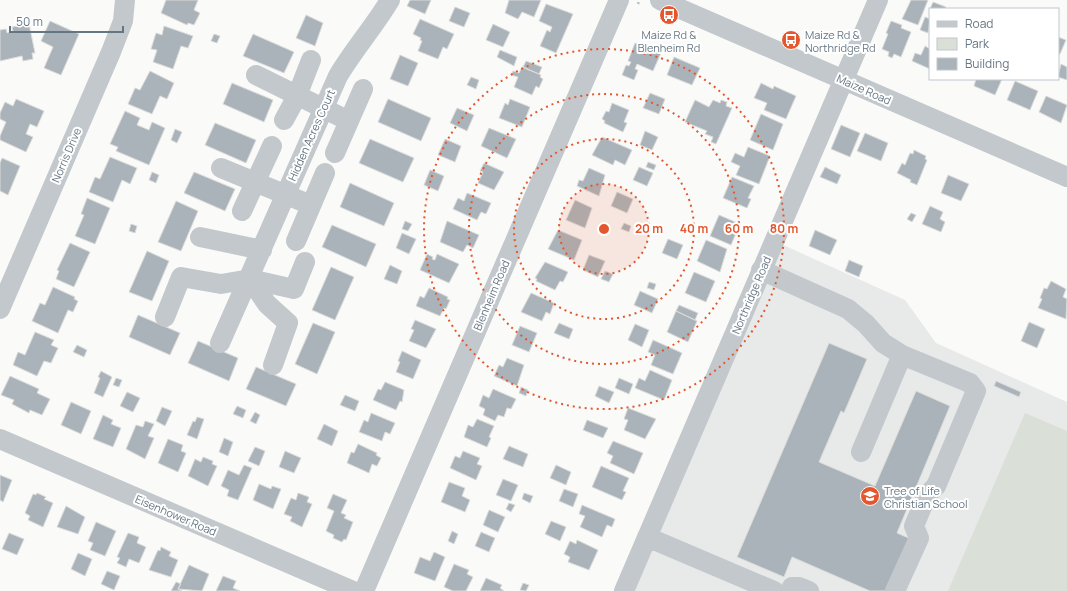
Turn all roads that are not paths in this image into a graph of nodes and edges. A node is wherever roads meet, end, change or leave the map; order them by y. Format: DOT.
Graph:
graph roads {
  1 [pos="125,0"];
  2 [pos="390,0"];
  3 [pos="660,0"];
  4 [pos="878,0"];
  5 [pos="632,2"];
  6 [pos="311,60"];
  7 [pos="256,75"];
  8 [pos="843,80"];
  9 [pos="363,89"];
  10 [pos="297,96"];
  11 [pos="322,109"];
  12 [pos="284,120"];
  13 [pos="349,121"];
  14 [pos="272,146"];
  15 [pos="335,153"];
  16 [pos="221,168"];
  17 [pos="325,173"];
  18 [pos="1067,177"];
  19 [pos="256,182"];
  20 [pos="285,194"];
  21 [pos="311,205"];
  22 [pos="242,211"];
  23 [pos="200,237"];
  24 [pos="296,241"];
  25 [pos="262,250"];
  26 [pos="304,262"];
  27 [pos="761,270"];
  28 [pos="250,279"];
  29 [pos="0,309"];
  30 [pos="165,317"];
  31 [pos="220,344"];
  32 [pos="902,355"];
  33 [pos="273,365"];
  34 [pos="0,439"];
  35 [pos="861,452"];
  36 [pos="647,537"];
  37 [pos="353,591"];
  38 [pos="364,591"];
  39 [pos="624,591"];
  40 [pos="774,591"];
  41 [pos="790,591"];
  42 [pos="809,591"];
  43 [pos="895,591"];
  1 -- 29 [label="street, Norris Drive"];
  2 -- 11 [label="street, Hidden Acres Court"];
  3 -- 8 [label="street, Maize Road"];
  4 -- 8 [label="street, Northridge Road"];
  5 -- 38 [label="street, Blenheim Road"];
  6 -- 10 [label="street"];
  7 -- 10 [label="street"];
  8 -- 18 [label="street, Maize Road"];
  8 -- 27 [label="street, Northridge Road"];
  9 -- 13 [label="street"];
  10 -- 11 [label="street"];
  10 -- 12 [label="street"];
  11 -- 13 [label="street"];
  11 -- 20 [label="street, Hidden Acres Court"];
  13 -- 15 [label="street"];
  14 -- 19 [label="street"];
  16 -- 19 [label="street"];
  17 -- 21 [label="street"];
  19 -- 20 [label="street"];
  19 -- 22 [label="street"];
  20 -- 21 [label="street"];
  20 -- 25 [label="street, Hidden Acres Court"];
  21 -- 24 [label="street"];
  23 -- 25 [label="street"];
  25 -- 28 [label="street, Hidden Acres Court"];
  26 -- 28 [label="street"];
  27 -- 32 [label="street"];
  27 -- 36 [label="street, Northridge Road"];
  28 -- 30 [label="street"];
  28 -- 31 [label="street, Hidden Acres Court"];
  28 -- 33 [label="street"];
  32 -- 35 [label="street"];
  32 -- 43 [label="street"];
  34 -- 37 [label="street, Eisenhower Road"];
  36 -- 39 [label="street, Northridge Road"];
  36 -- 40 [label="street"];
  41 -- 42 [label="street"];
}
